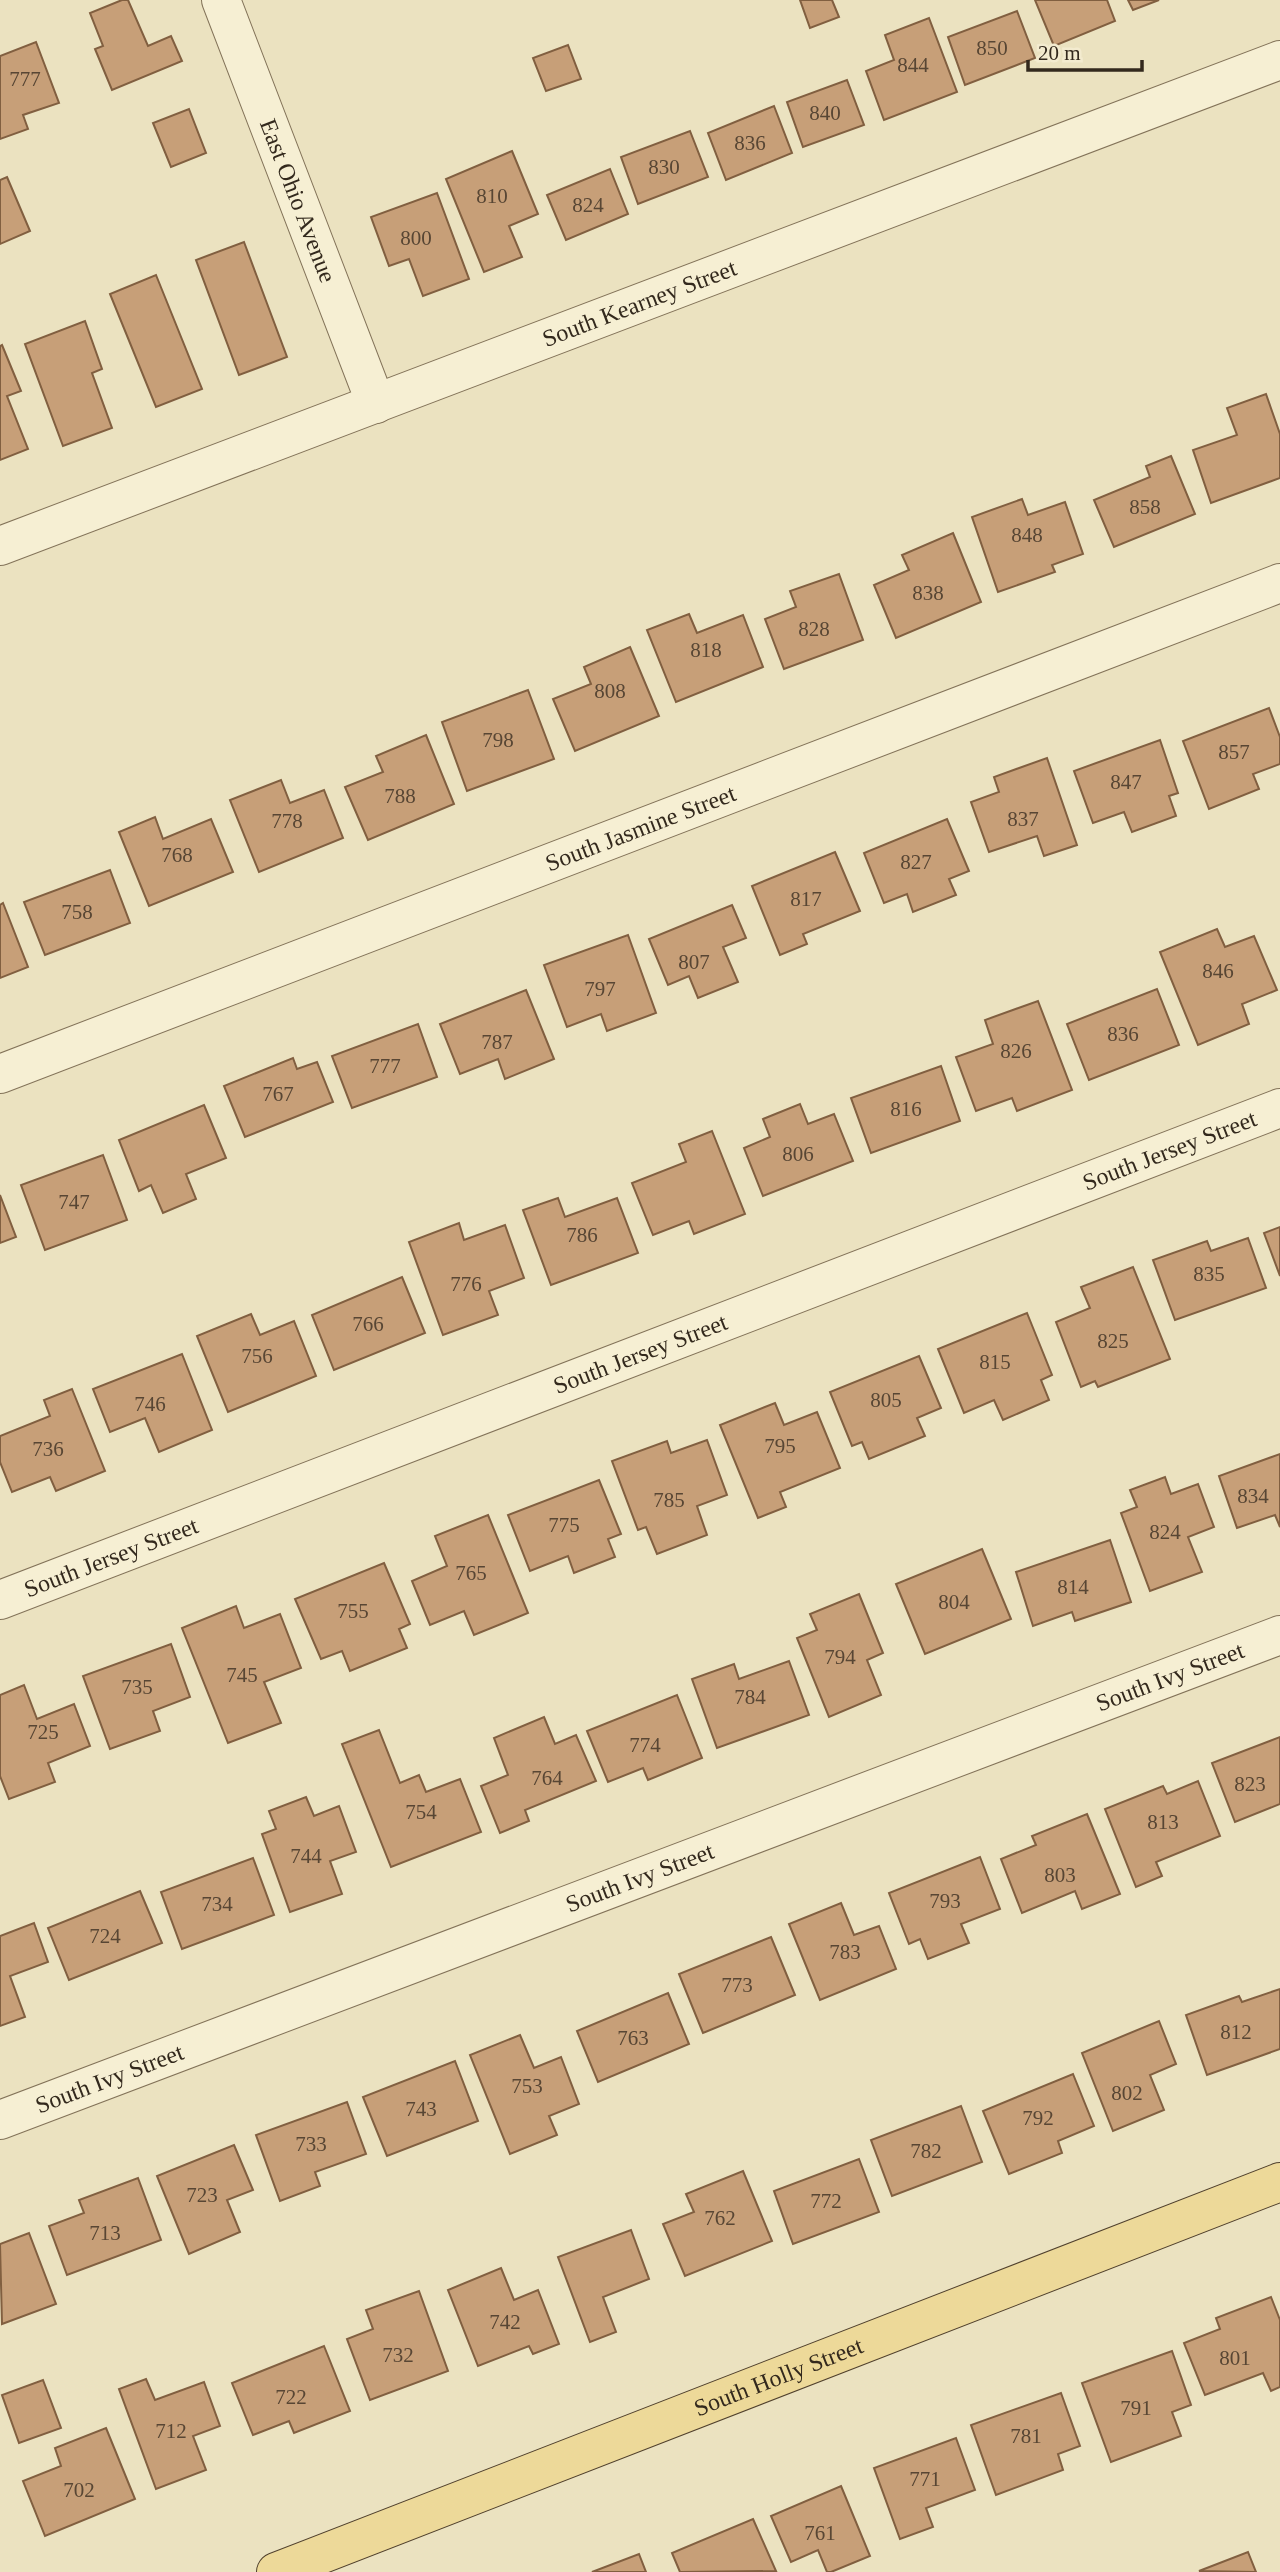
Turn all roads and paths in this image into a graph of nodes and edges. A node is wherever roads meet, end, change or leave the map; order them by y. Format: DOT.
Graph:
graph roads {
  1 [pos="221,0"];
  2 [pos="1280,60"];
  3 [pos="376,404"];
  4 [pos="0,547"];
  5 [pos="1280,583"];
  6 [pos="0,1074"];
  7 [pos="1280,1108"];
  8 [pos="0,1600"];
  9 [pos="1280,1634"];
  10 [pos="0,2120"];
  11 [pos="1280,2182"];
  12 [pos="276,2572"];
  1 -- 3 [label="street, East Ohio Avenue"];
  2 -- 3 [label="street, South Kearney Street"];
  3 -- 4 [label="street, South Kearney Street"];
  5 -- 6 [label="street, South Jasmine Street"];
  7 -- 8 [label="street, South Jersey Street"];
  9 -- 10 [label="street, South Ivy Street"];
  11 -- 12 [label="main road, South Holly Street"];
}
